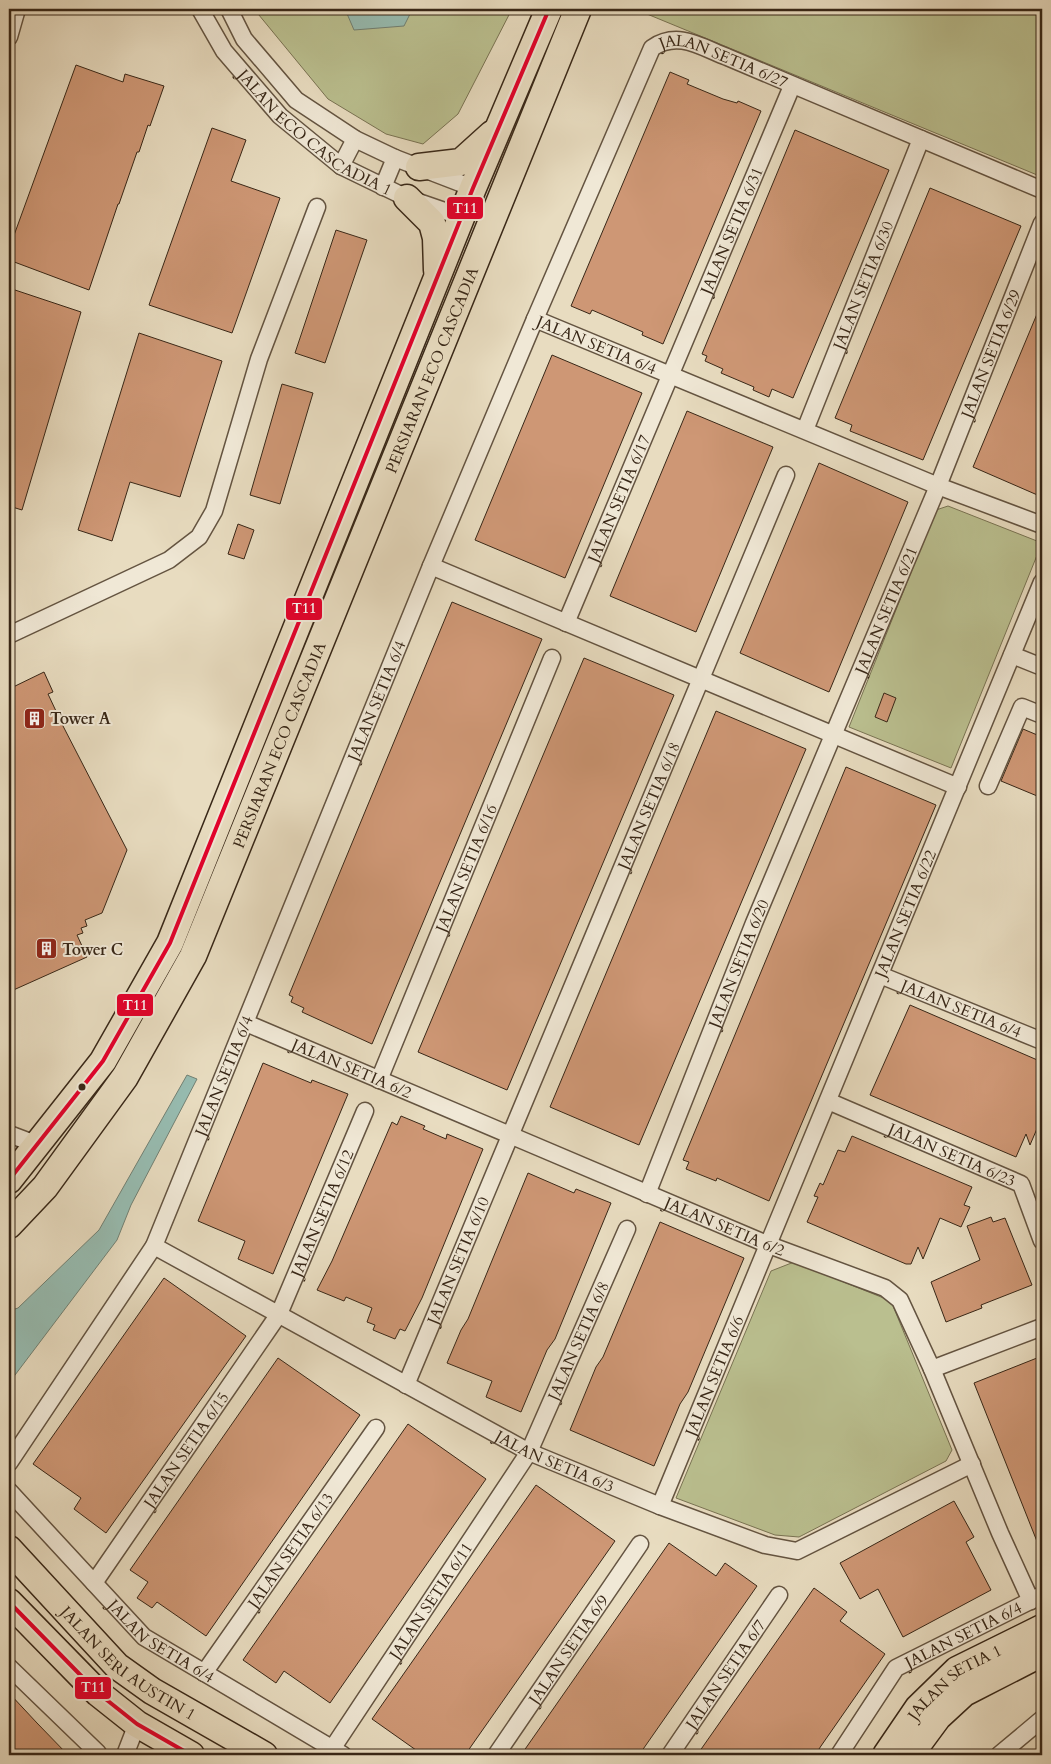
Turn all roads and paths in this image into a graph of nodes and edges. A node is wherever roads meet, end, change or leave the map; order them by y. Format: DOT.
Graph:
graph roads {
  1 [pos="17,9"];
  2 [pos="229,9"];
  3 [pos="549,9"];
  4 [pos="578,9"];
  5 [pos="208,11"];
  6 [pos="9,36"];
  7 [pos="792,86"];
  8 [pos="500,125"];
  9 [pos="355,139"];
  10 [pos="921,139"];
  11 [pos="407,162"];
  12 [pos="342,166"];
  13 [pos="512,173"];
  14 [pos="383,187"];
  15 [pos="1042,190"];
  16 [pos="407,198"];
  17 [pos="471,205"];
  18 [pos="317,207"];
  19 [pos="1042,223"];
  20 [pos="473,270"];
  21 [pos="436,281"];
  22 [pos="536,318"];
  23 [pos="671,374"];
  24 [pos="805,430"];
  25 [pos="786,475"];
  26 [pos="938,486"];
  27 [pos="1042,525"];
  28 [pos="431,566"];
  29 [pos="1042,582"];
  30 [pos="566,623"];
  31 [pos="9,635"];
  32 [pos="1012,654"];
  33 [pos="552,658"];
  34 [pos="1042,667"];
  35 [pos="702,680"];
  36 [pos="1042,715"];
  37 [pos="835,736"];
  38 [pos="988,786"];
  39 [pos="958,787"];
  40 [pos="880,975"];
  41 [pos="246,1023"];
  42 [pos="1042,1041"];
  43 [pos="379,1080"];
  44 [pos="828,1101"];
  45 [pos="365,1111"];
  46 [pos="9,1134"];
  47 [pos="508,1135"];
  48 [pos="38,1145"];
  49 [pos="9,1180"];
  50 [pos="647,1194"];
  51 [pos="9,1225"];
  52 [pos="627,1229"];
  53 [pos="1042,1241"];
  54 [pos="769,1245"];
  55 [pos="154,1246"];
  56 [pos="279,1314"];
  57 [pos="1042,1327"];
  58 [pos="932,1369"];
  59 [pos="406,1385"];
  60 [pos="376,1428"];
  61 [pos="529,1452"];
  62 [pos="9,1463"];
  63 [pos="972,1464"];
  64 [pos="9,1491"];
  65 [pos="660,1506"];
  66 [pos="640,1544"];
  67 [pos="13,1562"];
  68 [pos="94,1583"];
  69 [pos="779,1594"];
  70 [pos="1037,1598"];
  71 [pos="9,1602"];
  72 [pos="1042,1628"];
  73 [pos="1042,1653"];
  74 [pos="1042,1666"];
  75 [pos="9,1667"];
  76 [pos="204,1673"];
  77 [pos="964,1693"];
  78 [pos="1042,1719"];
  79 [pos="137,1724"];
  80 [pos="924,1744"];
  81 [pos="337,1752"];
  82 [pos="98,1754"];
  83 [pos="125,1755"];
  84 [pos="191,1755"];
  85 [pos="264,1755"];
  86 [pos="496,1755"];
  87 [pos="670,1755"];
  88 [pos="839,1755"];
  89 [pos="886,1755"];
  90 [pos="910,1755"];
  91 [pos="999,1755"];
  1 -- 6 [label="street"];
  2 -- 9 [label="street, JALAN ECO CASCADIA 1"];
  3 -- 8 [label="main road, PERSIARAN ECO CASCADIA"];
  4 -- 13 [label="main road, PERSIARAN ECO CASCADIA"];
  5 -- 12 [label="street, JALAN ECO CASCADIA 1"];
  7 -- 10 [label="street, JALAN SETIA 6/27"];
  7 -- 22 [label="street, JALAN SETIA 6/27"];
  7 -- 23 [label="street, JALAN SETIA 6/31"];
  8 -- 11 [label="main road"];
  8 -- 17 [label="main road, PERSIARAN ECO CASCADIA"];
  9 -- 11 [label="street, JALAN ECO CASCADIA 1"];
  9 -- 12 [label="street"];
  10 -- 15 [label="street, JALAN SETIA 6/27"];
  10 -- 24 [label="street, JALAN SETIA 6/30"];
  11 -- 14 [label="street"];
  11 -- 17 [label="street, JALAN ECO CASCADIA 1"];
  12 -- 14 [label="street, JALAN ECO CASCADIA 1"];
  13 -- 17 [label="main road"];
  13 -- 20 [label="main road, PERSIARAN ECO CASCADIA"];
  14 -- 16 [label="street, JALAN ECO CASCADIA 1"];
  16 -- 17 [label="street, JALAN ECO CASCADIA 1"];
  16 -- 21 [label="main road"];
  17 -- 20 [label="main road"];
  17 -- 21 [label="main road, PERSIARAN ECO CASCADIA"];
  18 -- 31 [label="street"];
  19 -- 26 [label="street, JALAN SETIA 6/29"];
  20 -- 51 [label="main road, PERSIARAN ECO CASCADIA"];
  21 -- 48 [label="main road, PERSIARAN ECO CASCADIA"];
  22 -- 23 [label="street, JALAN SETIA 6/4"];
  22 -- 28 [label="street, JALAN SETIA 6/4"];
  23 -- 24 [label="street, JALAN SETIA 6/4"];
  23 -- 30 [label="street, JALAN SETIA 6/17"];
  24 -- 26 [label="street, JALAN SETIA 6/4"];
  25 -- 35 [label="street, JALAN SETIA 6/18"];
  26 -- 27 [label="street, JALAN SETIA 6/4"];
  26 -- 37 [label="street, JALAN SETIA 6/21"];
  28 -- 30 [label="street"];
  28 -- 41 [label="street, JALAN SETIA 6/4"];
  29 -- 32 [label="street, JALAN SETIA 6/22"];
  30 -- 35 [label="street"];
  32 -- 34 [label="street"];
  32 -- 39 [label="street, JALAN SETIA 6/22"];
  33 -- 43 [label="street, JALAN SETIA 6/16"];
  35 -- 37 [label="street"];
  35 -- 47 [label="street, JALAN SETIA 6/18"];
  36 -- 38 [label="street"];
  37 -- 39 [label="street"];
  37 -- 50 [label="street, JALAN SETIA 6/20"];
  39 -- 40 [label="street, JALAN SETIA 6/22"];
  40 -- 42 [label="street, JALAN SETIA 6/4"];
  40 -- 44 [label="street, JALAN SETIA 6/22"];
  41 -- 43 [label="street, JALAN SETIA 6/2"];
  41 -- 55 [label="street, JALAN SETIA 6/4"];
  43 -- 47 [label="street, JALAN SETIA 6/2"];
  44 -- 53 [label="street, JALAN SETIA 6/23"];
  44 -- 54 [label="street, JALAN SETIA 6/22"];
  45 -- 56 [label="street, JALAN SETIA 6/12"];
  46 -- 48 [label="street"];
  47 -- 50 [label="street, JALAN SETIA 6/2"];
  47 -- 59 [label="street, JALAN SETIA 6/10"];
  48 -- 49 [label="main road, PERSIARAN ECO CASCADIA"];
  50 -- 54 [label="street, JALAN SETIA 6/2"];
  52 -- 61 [label="street, JALAN SETIA 6/8"];
  54 -- 58 [label="street, JALAN SETIA 6/2"];
  54 -- 65 [label="street, JALAN SETIA 6/6"];
  55 -- 56 [label="street, JALAN SETIA 6/3"];
  55 -- 62 [label="street, JALAN SETIA 6/4"];
  56 -- 59 [label="street, JALAN SETIA 6/3"];
  56 -- 68 [label="street, JALAN SETIA 6/15"];
  57 -- 58 [label="street"];
  58 -- 63 [label="street, JALAN SETIA 6/2"];
  59 -- 61 [label="street, JALAN SETIA 6/3"];
  60 -- 76 [label="street, JALAN SETIA 6/13"];
  61 -- 65 [label="street, JALAN SETIA 6/3"];
  61 -- 81 [label="street, JALAN SETIA 6/11"];
  63 -- 65 [label="street, JALAN SETIA 6/3"];
  63 -- 70 [label="street, JALAN SETIA 6/2"];
  64 -- 68 [label="street, JALAN SETIA 6/4"];
  66 -- 86 [label="street, JALAN SETIA 6/9"];
  67 -- 85 [label="main road, JALAN SERI AUSTIN 1"];
  68 -- 76 [label="street, JALAN SETIA 6/4"];
  69 -- 87 [label="street, JALAN SETIA 6/7"];
  70 -- 88 [label="street, JALAN SETIA 6/4"];
  71 -- 79 [label="main road"];
  72 -- 89 [label="main road, JALAN SETIA 1"];
  73 -- 77 [label="main road, JALAN SETIA 1"];
  74 -- 77 [label="main road"];
  75 -- 82 [label="street"];
  76 -- 81 [label="street, JALAN SETIA 6/4"];
  77 -- 80 [label="main road, JALAN SETIA 1"];
  78 -- 91 [label="street"];
  79 -- 83 [label="street"];
  79 -- 84 [label="main road"];
  80 -- 90 [label="main road, JALAN SETIA 1"];
}
